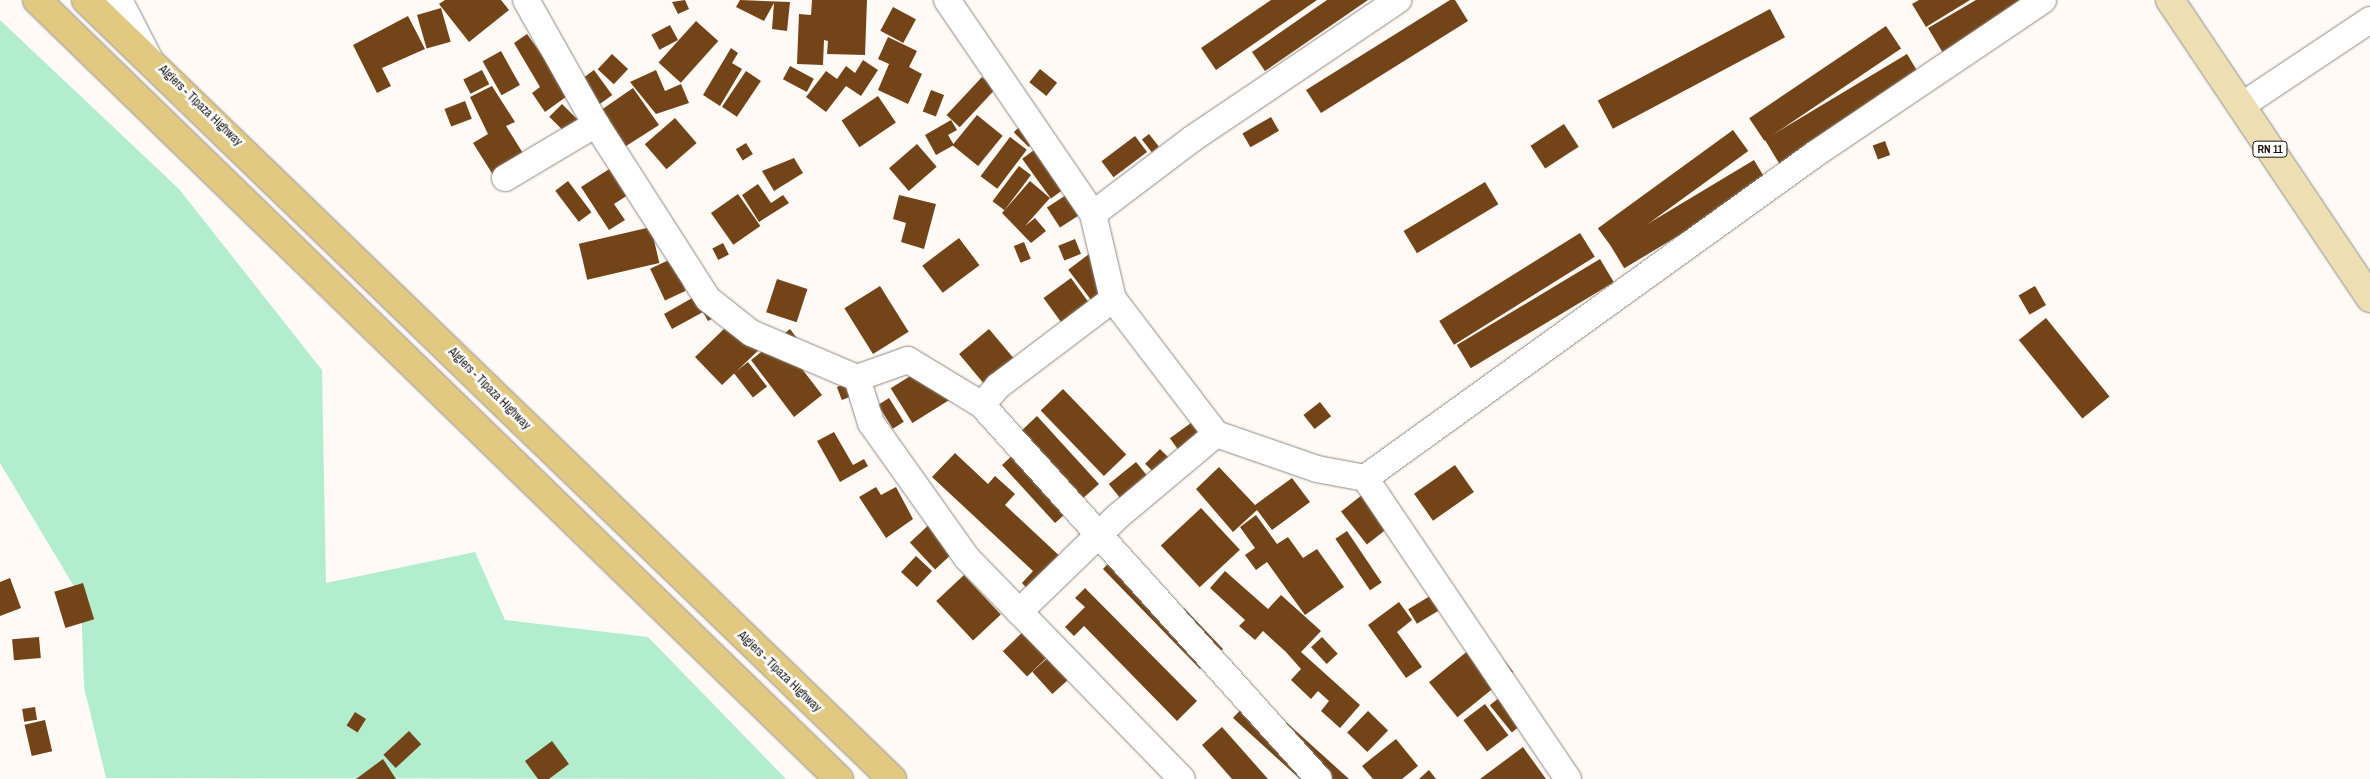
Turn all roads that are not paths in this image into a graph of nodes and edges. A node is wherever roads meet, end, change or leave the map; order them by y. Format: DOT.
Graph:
graph roads {
  1 [pos="37,0"];
  2 [pos="86,0"];
  3 [pos="119,0"];
  4 [pos="526,0"];
  5 [pos="947,0"];
  6 [pos="1398,0"];
  7 [pos="2043,0"];
  8 [pos="2170,0"];
  9 [pos="2370,20"];
  10 [pos="149,58"];
  11 [pos="2241,106"];
  12 [pos="596,124"];
  13 [pos="505,178"];
  14 [pos="1093,214"];
  15 [pos="2370,298"];
  16 [pos="1113,299"];
  17 [pos="857,378"];
  18 [pos="982,406"];
  19 [pos="1216,434"];
  20 [pos="1365,478"];
  21 [pos="1101,536"];
  22 [pos="1019,612"];
  23 [pos="839,779"];
  24 [pos="892,779"];
  25 [pos="1182,779"];
  26 [pos="1319,779"];
  27 [pos="1568,779"];
  1 -- 23 [label="highway"];
  2 -- 10 [label="highway, Algiers - Tipaza Highway"];
  3 -- 10 [label="street"];
  4 -- 12 [label="street"];
  5 -- 14 [label="street"];
  6 -- 14 [label="street"];
  7 -- 20 [label="street"];
  8 -- 11 [label="main road, RN 11"];
  9 -- 11 [label="street"];
  10 -- 24 [label="highway, Algiers - Tipaza Highway"];
  11 -- 15 [label="main road, RN 11"];
  12 -- 13 [label="street"];
  12 -- 17 [label="street"];
  14 -- 16 [label="street"];
  16 -- 18 [label="street"];
  16 -- 19 [label="street"];
  17 -- 18 [label="street"];
  17 -- 22 [label="street"];
  18 -- 21 [label="street"];
  19 -- 20 [label="street"];
  19 -- 21 [label="street"];
  20 -- 27 [label="street"];
  21 -- 22 [label="street"];
  21 -- 26 [label="street"];
  22 -- 25 [label="street"];
}
